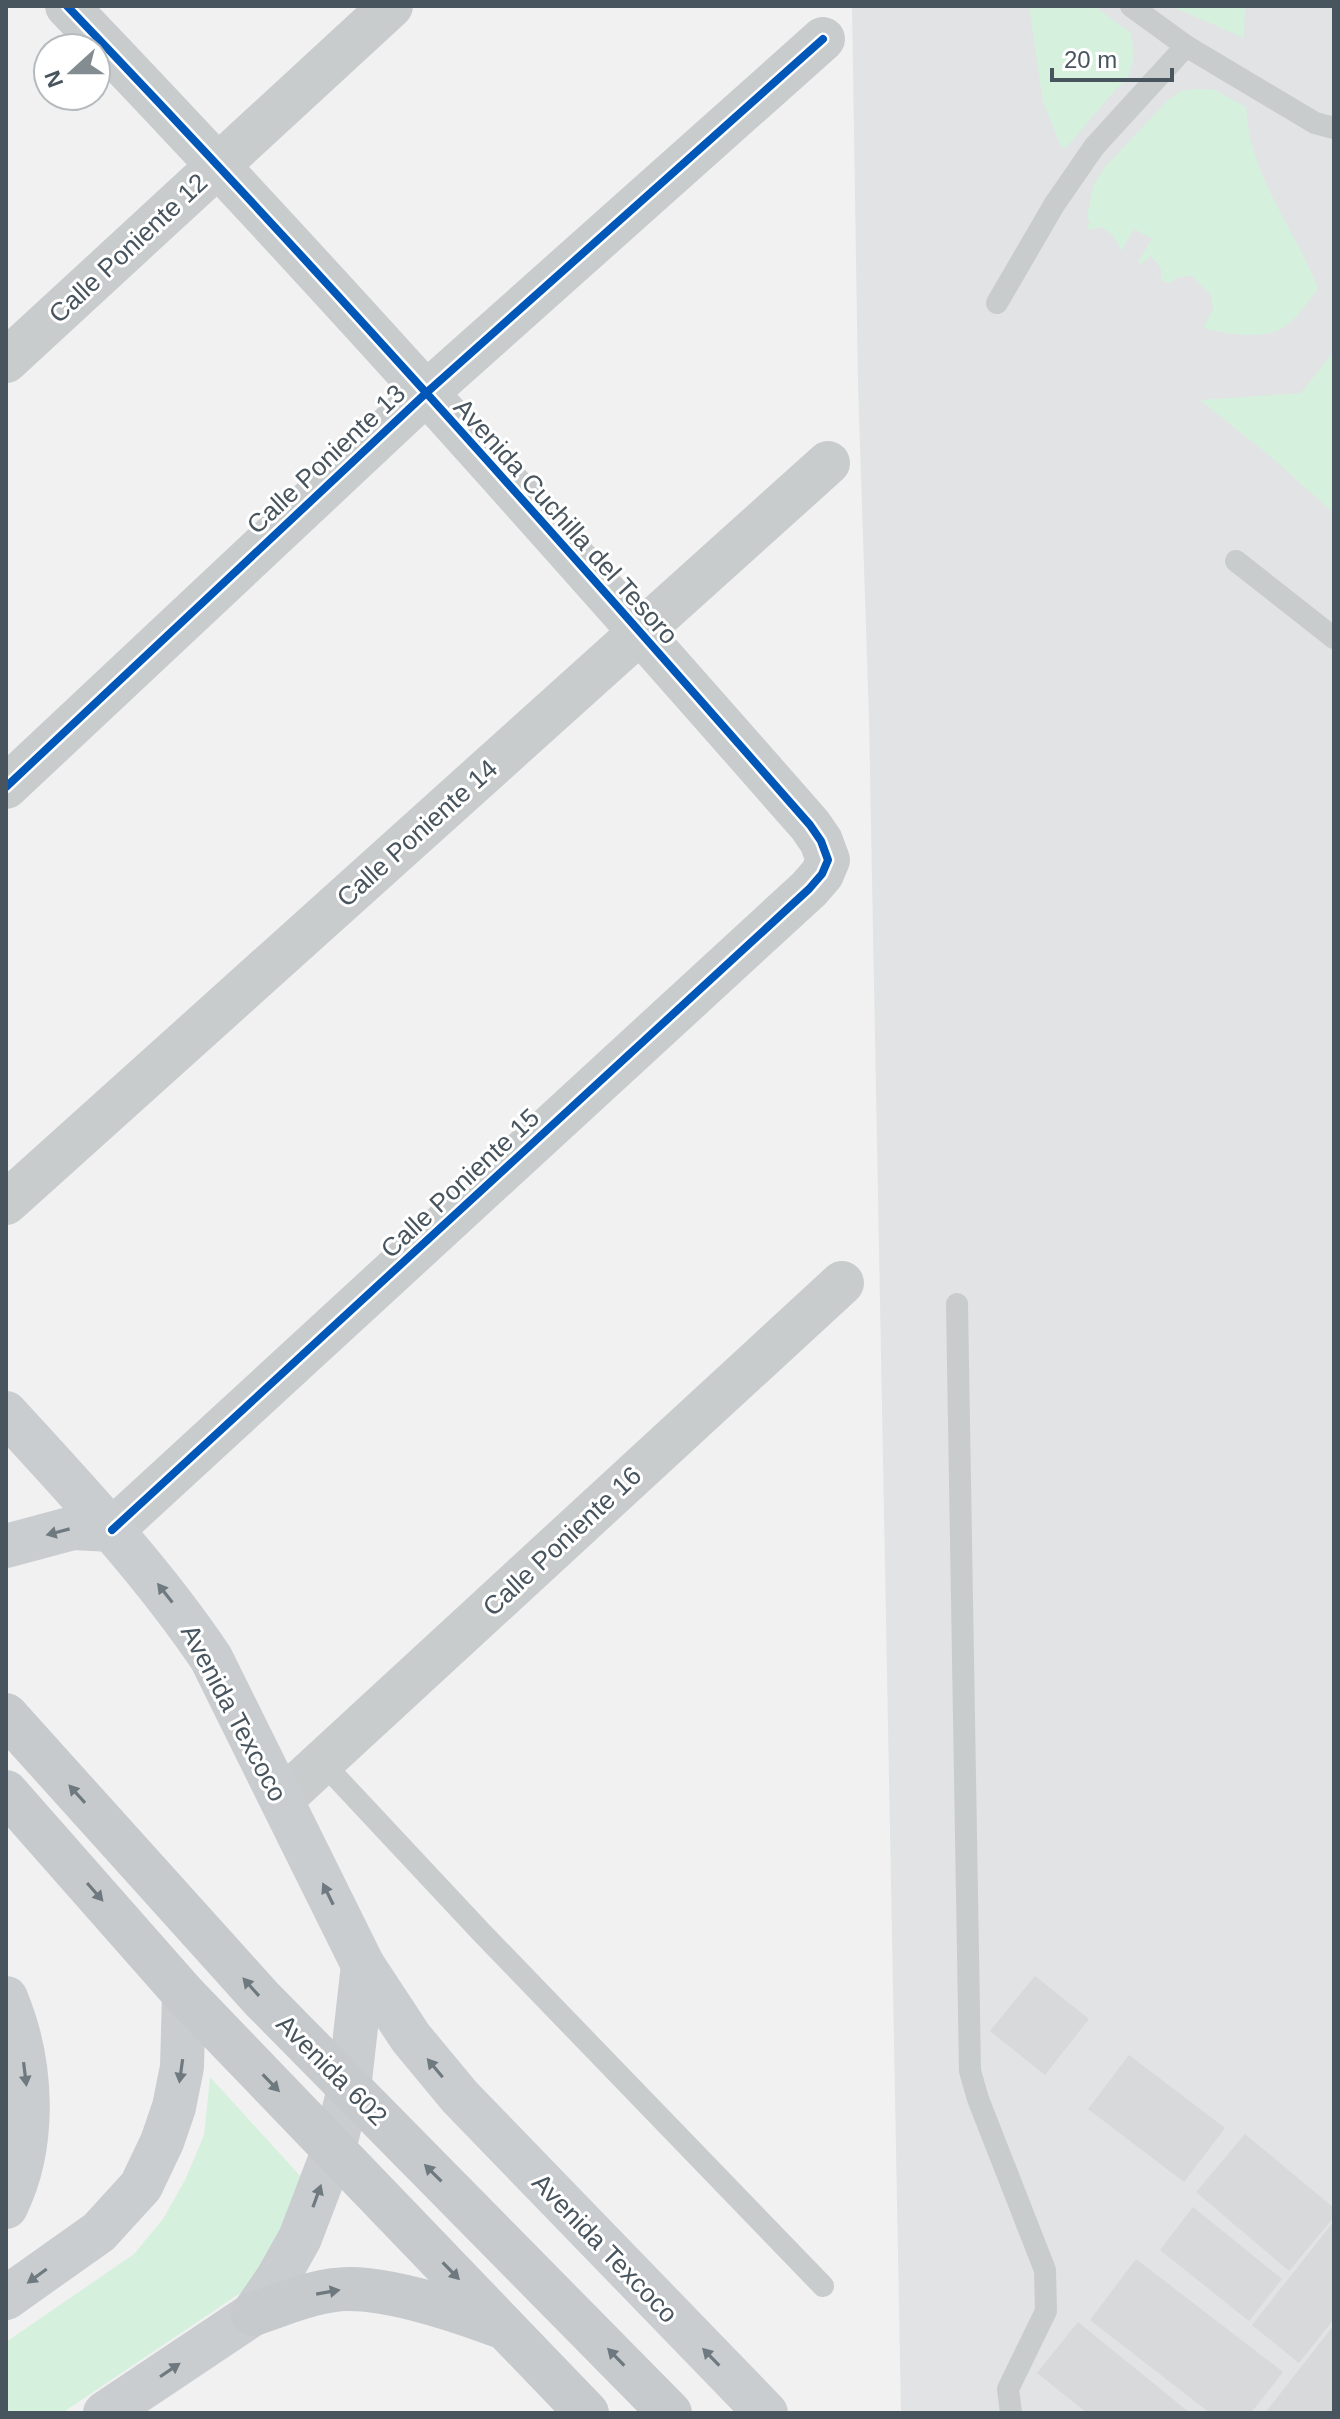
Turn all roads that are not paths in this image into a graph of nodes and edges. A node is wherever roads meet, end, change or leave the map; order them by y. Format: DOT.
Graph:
graph roads {
  1 [pos="67,6"];
  2 [pos="391,6"];
  3 [pos="1131,6"];
  4 [pos="823,39"];
  5 [pos="1186,46"];
  6 [pos="1334,128"];
  7 [pos="218,164"];
  8 [pos="997,303"];
  9 [pos="6,361"];
  10 [pos="425,394"];
  11 [pos="828,463"];
  12 [pos="1236,561"];
  13 [pos="640,632"];
  14 [pos="1334,638"];
  15 [pos="6,787"];
  16 [pos="828,860"];
  17 [pos="6,1203"];
  18 [pos="842,1283"];
  19 [pos="957,1304"];
  20 [pos="6,1413"];
  21 [pos="112,1530"];
  22 [pos="6,1546"];
  23 [pos="6,1715"];
  24 [pos="322,1762"];
  25 [pos="6,1792"];
  26 [pos="282,1799"];
  27 [pos="363,1965"];
  28 [pos="184,1994"];
  29 [pos="6,1998"];
  30 [pos="349,2089"];
  31 [pos="334,2149"];
  32 [pos="6,2207"];
  33 [pos="823,2286"];
  34 [pos="6,2298"];
  35 [pos="253,2314"];
  36 [pos="506,2328"];
  37 [pos="105,2413"];
  38 [pos="587,2413"];
  39 [pos="670,2413"];
  40 [pos="766,2413"];
  41 [pos="1011,2413"];
  1 -- 7 [label="street, Avenida Cuchilla del Tesoro"];
  2 -- 7 [label="street, Calle Poniente 12"];
  3 -- 5 [label="lane"];
  4 -- 10 [label="street, Calle Poniente 13"];
  5 -- 6 [label="lane"];
  5 -- 8 [label="lane"];
  7 -- 9 [label="street, Calle Poniente 12"];
  7 -- 10 [label="street, Avenida Cuchilla del Tesoro"];
  10 -- 13 [label="street, Avenida Cuchilla del Tesoro"];
  10 -- 15 [label="street, Calle Poniente 13"];
  11 -- 13 [label="street, Calle Poniente 14"];
  12 -- 14 [label="lane"];
  13 -- 16 [label="street, Avenida Cuchilla del Tesoro"];
  13 -- 17 [label="street, Calle Poniente 14"];
  16 -- 21 [label="street, Calle Poniente 15"];
  18 -- 24 [label="street, Calle Poniente 16"];
  19 -- 41 [label="lane"];
  20 -- 21 [label="main road, Avenida Texcoco"];
  21 -- 22 [label="main road, one-way"];
  26 -- 21 [label="main road, Avenida Texcoco, one-way"];
  30 -- 23 [label="main road, Avenida 602, one-way"];
  24 -- 26 [label="street, Calle Poniente 16"];
  24 -- 33 [label="lane"];
  25 -- 28 [label="main road, Avenida 602, one-way"];
  27 -- 26 [label="main road, Avenida Texcoco, one-way"];
  27 -- 30 [label="main road"];
  40 -- 27 [label="main road, Avenida Texcoco, one-way"];
  28 -- 31 [label="main road, Avenida 602, one-way"];
  28 -- 34 [label="main road, one-way"];
  29 -- 32 [label="main road, one-way"];
  30 -- 31 [label="main road"];
  39 -- 30 [label="main road, Avenida 602, one-way"];
  35 -- 31 [label="main road, one-way"];
  31 -- 36 [label="main road, Avenida 602, one-way"];
  35 -- 36 [label="main road, one-way"];
  37 -- 35 [label="main road, one-way"];
  36 -- 38 [label="main road, Avenida 602"];
}
